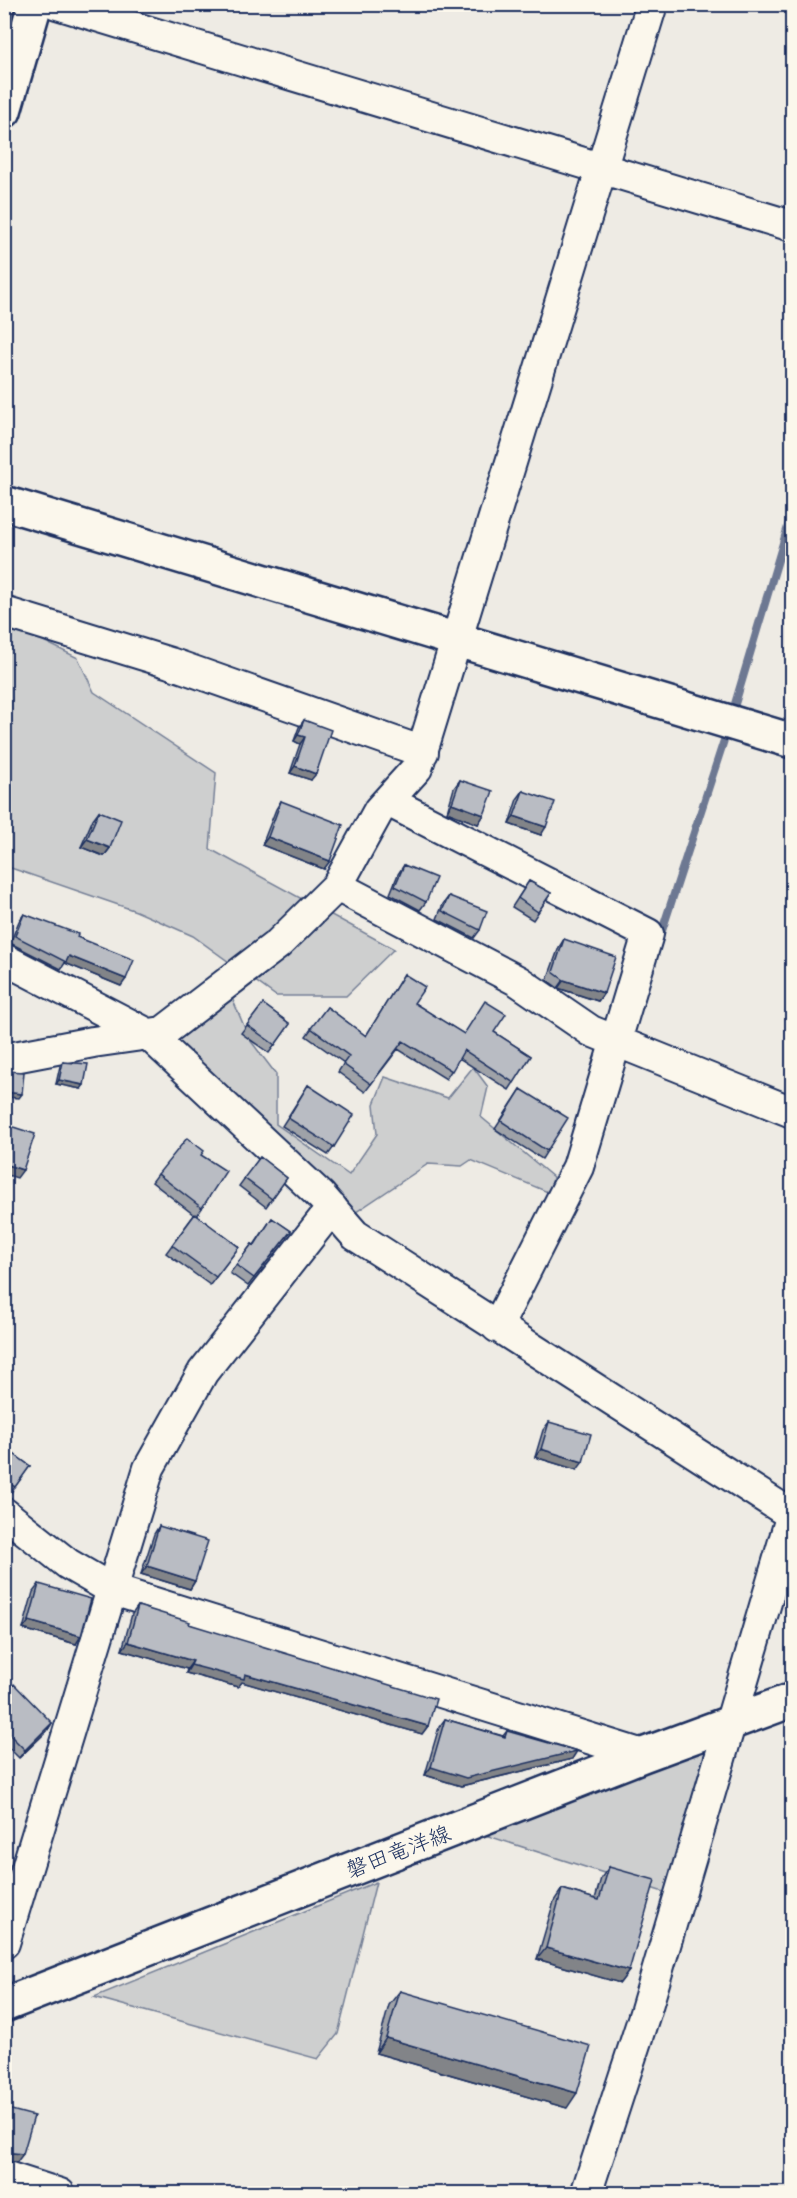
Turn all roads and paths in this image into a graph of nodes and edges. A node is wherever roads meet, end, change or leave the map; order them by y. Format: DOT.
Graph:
graph roads {
  1 [pos="35,4"];
  2 [pos="57,4"];
  3 [pos="652,4"];
  4 [pos="4,111"];
  5 [pos="602,168"];
  6 [pos="792,225"];
  7 [pos="4,503"];
  8 [pos="4,612"];
  9 [pos="457,640"];
  10 [pos="792,741"];
  11 [pos="423,752"];
  12 [pos="388,801"];
  13 [pos="337,886"];
  14 [pos="4,959"];
  15 [pos="148,1034"];
  16 [pos="616,1043"];
  17 [pos="4,1059"];
  18 [pos="792,1112"];
  19 [pos="332,1208"];
  20 [pos="497,1326"];
  21 [pos="4,1513"];
  22 [pos="792,1515"];
  23 [pos="113,1590"];
  24 [pos="792,1700"];
  25 [pos="730,1724"];
  26 [pos="643,1755"];
  27 [pos="4,1943"];
  28 [pos="4,2005"];
  29 [pos="4,2176"];
  30 [pos="60,2193"];
  31 [pos="586,2193"];
  1 -- 4 [label="street"];
  2 -- 5 [label="street"];
  3 -- 5 [label="street"];
  5 -- 6 [label="street"];
  5 -- 9 [label="street"];
  7 -- 9 [label="street"];
  8 -- 11 [label="street"];
  9 -- 10 [label="street"];
  9 -- 11 [label="street"];
  11 -- 12 [label="street"];
  12 -- 13 [label="street"];
  12 -- 16 [label="street"];
  13 -- 15 [label="street"];
  13 -- 16 [label="street"];
  14 -- 15 [label="street"];
  15 -- 17 [label="street"];
  15 -- 19 [label="street"];
  16 -- 18 [label="street"];
  16 -- 20 [label="street"];
  19 -- 20 [label="street"];
  19 -- 23 [label="street"];
  20 -- 22 [label="street"];
  21 -- 23 [label="street"];
  22 -- 25 [label="street"];
  23 -- 26 [label="street"];
  23 -- 27 [label="street"];
  24 -- 25 [label="street, 磐田竜洋線"];
  25 -- 26 [label="street, 磐田竜洋線"];
  25 -- 31 [label="street"];
  26 -- 28 [label="street, 磐田竜洋線"];
  29 -- 30 [label="street"];
}
